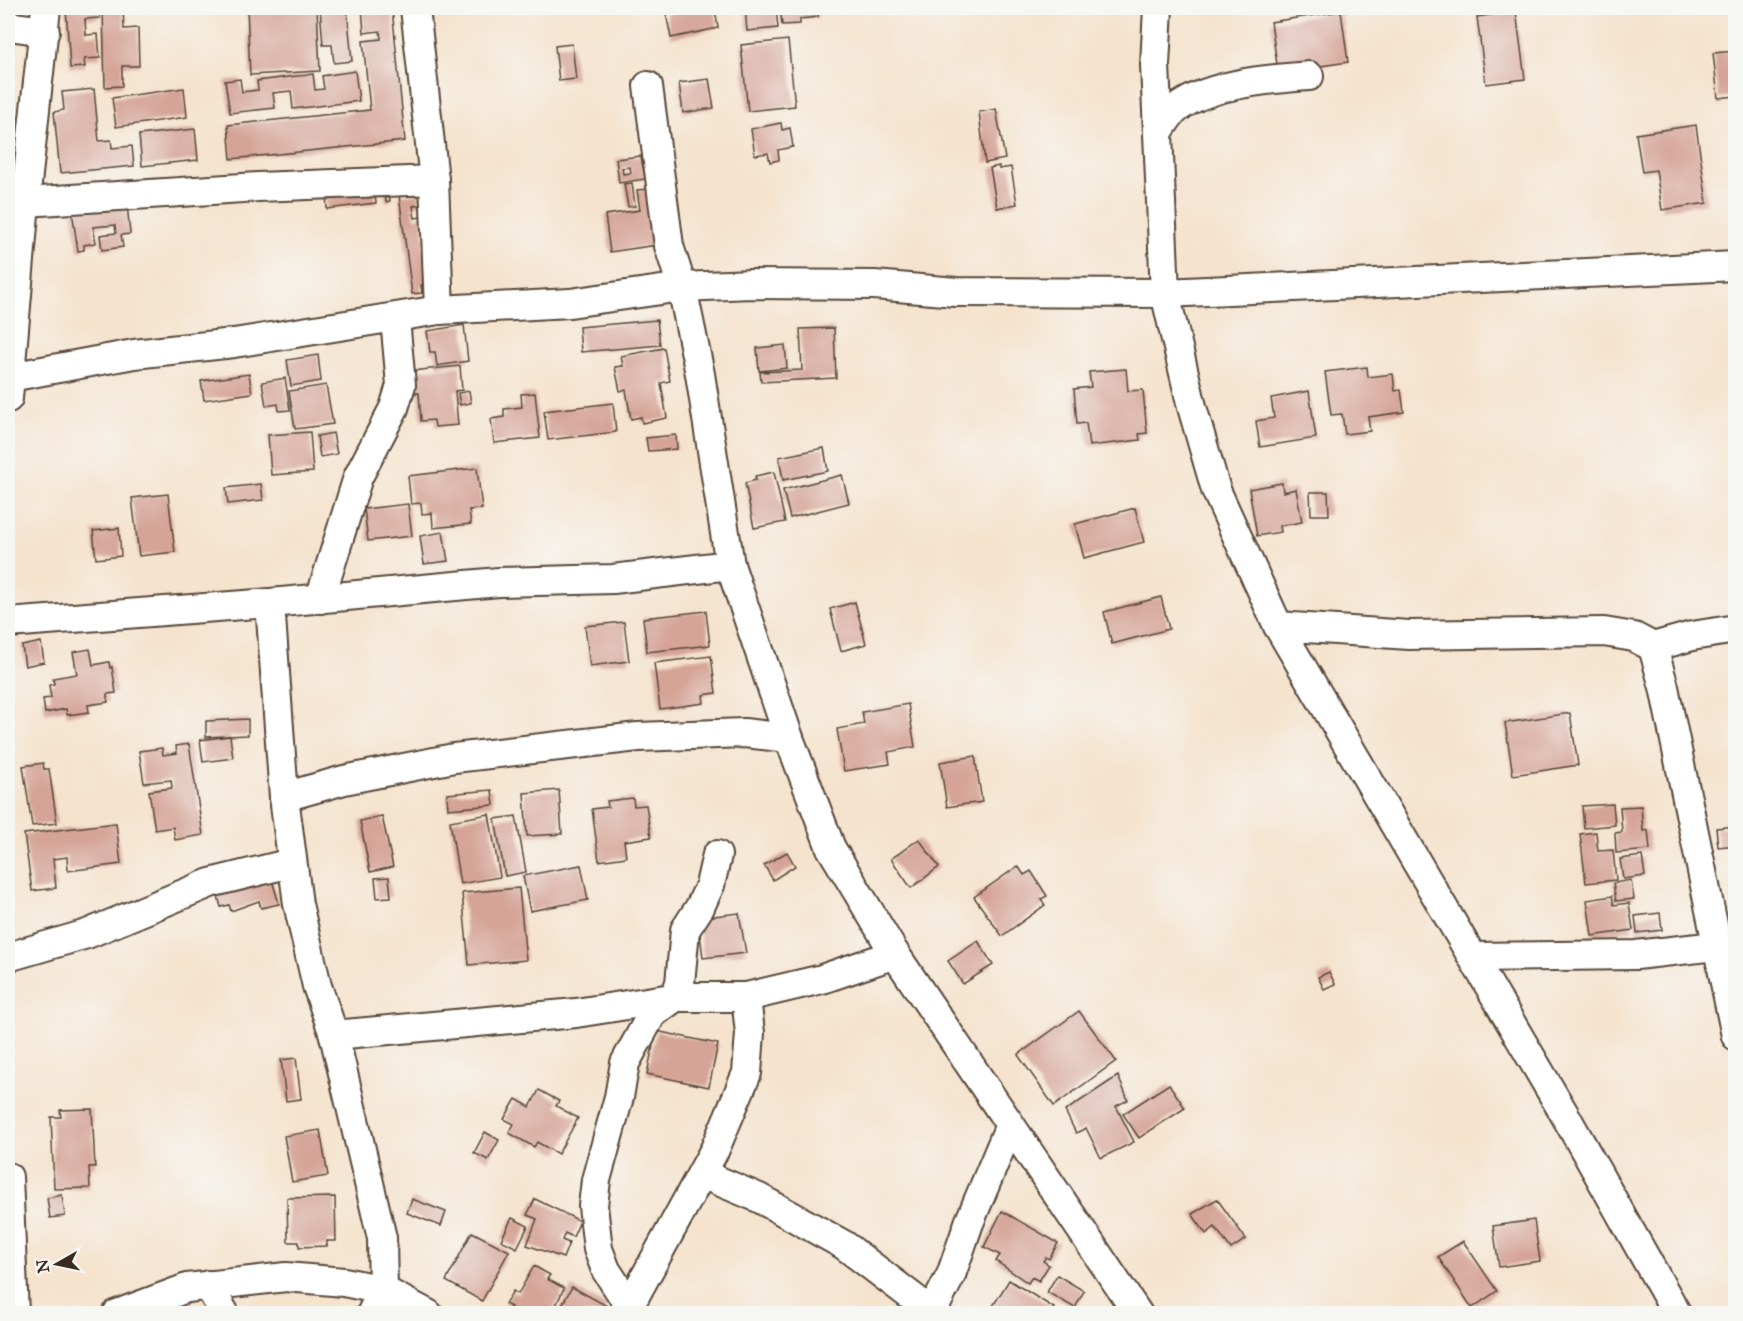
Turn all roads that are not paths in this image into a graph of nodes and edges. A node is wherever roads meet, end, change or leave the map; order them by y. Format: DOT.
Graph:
graph roads {
  1 [pos="415,8"];
  2 [pos="1158,8"];
  3 [pos="46,19"];
  4 [pos="8,26"];
  5 [pos="1309,76"];
  6 [pos="648,86"];
  7 [pos="1158,132"];
  8 [pos="434,180"];
  9 [pos="25,202"];
  10 [pos="1736,266"];
  11 [pos="682,287"];
  12 [pos="1165,293"];
  13 [pos="439,310"];
  14 [pos="395,319"];
  15 [pos="8,388"];
  16 [pos="730,565"];
  17 [pos="320,599"];
  18 [pos="270,603"];
  19 [pos="8,623"];
  20 [pos="1278,626"];
  21 [pos="1736,629"];
  22 [pos="1653,647"];
  23 [pos="789,738"];
  24 [pos="284,797"];
  25 [pos="717,855"];
  26 [pos="291,863"];
  27 [pos="1716,946"];
  28 [pos="895,954"];
  29 [pos="8,957"];
  30 [pos="1473,957"];
  31 [pos="674,998"];
  32 [pos="746,998"];
  33 [pos="334,1035"];
  34 [pos="1736,1036"];
  35 [pos="1010,1125"];
  36 [pos="702,1174"];
  37 [pos="8,1177"];
  38 [pos="208,1285"];
  39 [pos="377,1302"];
  40 [pos="627,1310"];
  41 [pos="932,1313"];
  42 [pos="14,1314"];
  43 [pos="117,1314"];
  44 [pos="225,1314"];
  45 [pos="428,1314"];
  46 [pos="1138,1314"];
  47 [pos="1677,1314"];
  1 -- 8 [label="street"];
  2 -- 7 [label="street"];
  3 -- 4 [label="street"];
  3 -- 9 [label="street"];
  5 -- 7 [label="street"];
  6 -- 11 [label="street"];
  7 -- 12 [label="street"];
  8 -- 9 [label="street"];
  8 -- 13 [label="street"];
  9 -- 15 [label="street"];
  10 -- 12 [label="street"];
  11 -- 12 [label="street"];
  11 -- 13 [label="street"];
  11 -- 16 [label="street"];
  12 -- 20 [label="street"];
  13 -- 14 [label="street"];
  14 -- 15 [label="street"];
  14 -- 17 [label="street"];
  16 -- 17 [label="street"];
  16 -- 23 [label="street"];
  17 -- 18 [label="street"];
  18 -- 19 [label="street"];
  18 -- 24 [label="street"];
  20 -- 22 [label="street"];
  20 -- 30 [label="street"];
  21 -- 22 [label="street"];
  22 -- 27 [label="street"];
  23 -- 24 [label="street"];
  23 -- 28 [label="street"];
  24 -- 26 [label="street"];
  25 -- 31 [label="street"];
  26 -- 29 [label="street"];
  26 -- 33 [label="street"];
  27 -- 30 [label="street"];
  27 -- 34 [label="street"];
  28 -- 32 [label="street"];
  28 -- 35 [label="street"];
  30 -- 47 [label="street"];
  31 -- 32 [label="street"];
  31 -- 33 [label="street"];
  31 -- 40 [label="street"];
  32 -- 36 [label="street"];
  33 -- 39 [label="street"];
  35 -- 41 [label="street"];
  35 -- 46 [label="street"];
  36 -- 40 [label="street"];
  36 -- 41 [label="street"];
  37 -- 42 [label="street"];
  38 -- 39 [label="street"];
  38 -- 43 [label="street"];
  38 -- 44 [label="street"];
  39 -- 45 [label="street"];
}
